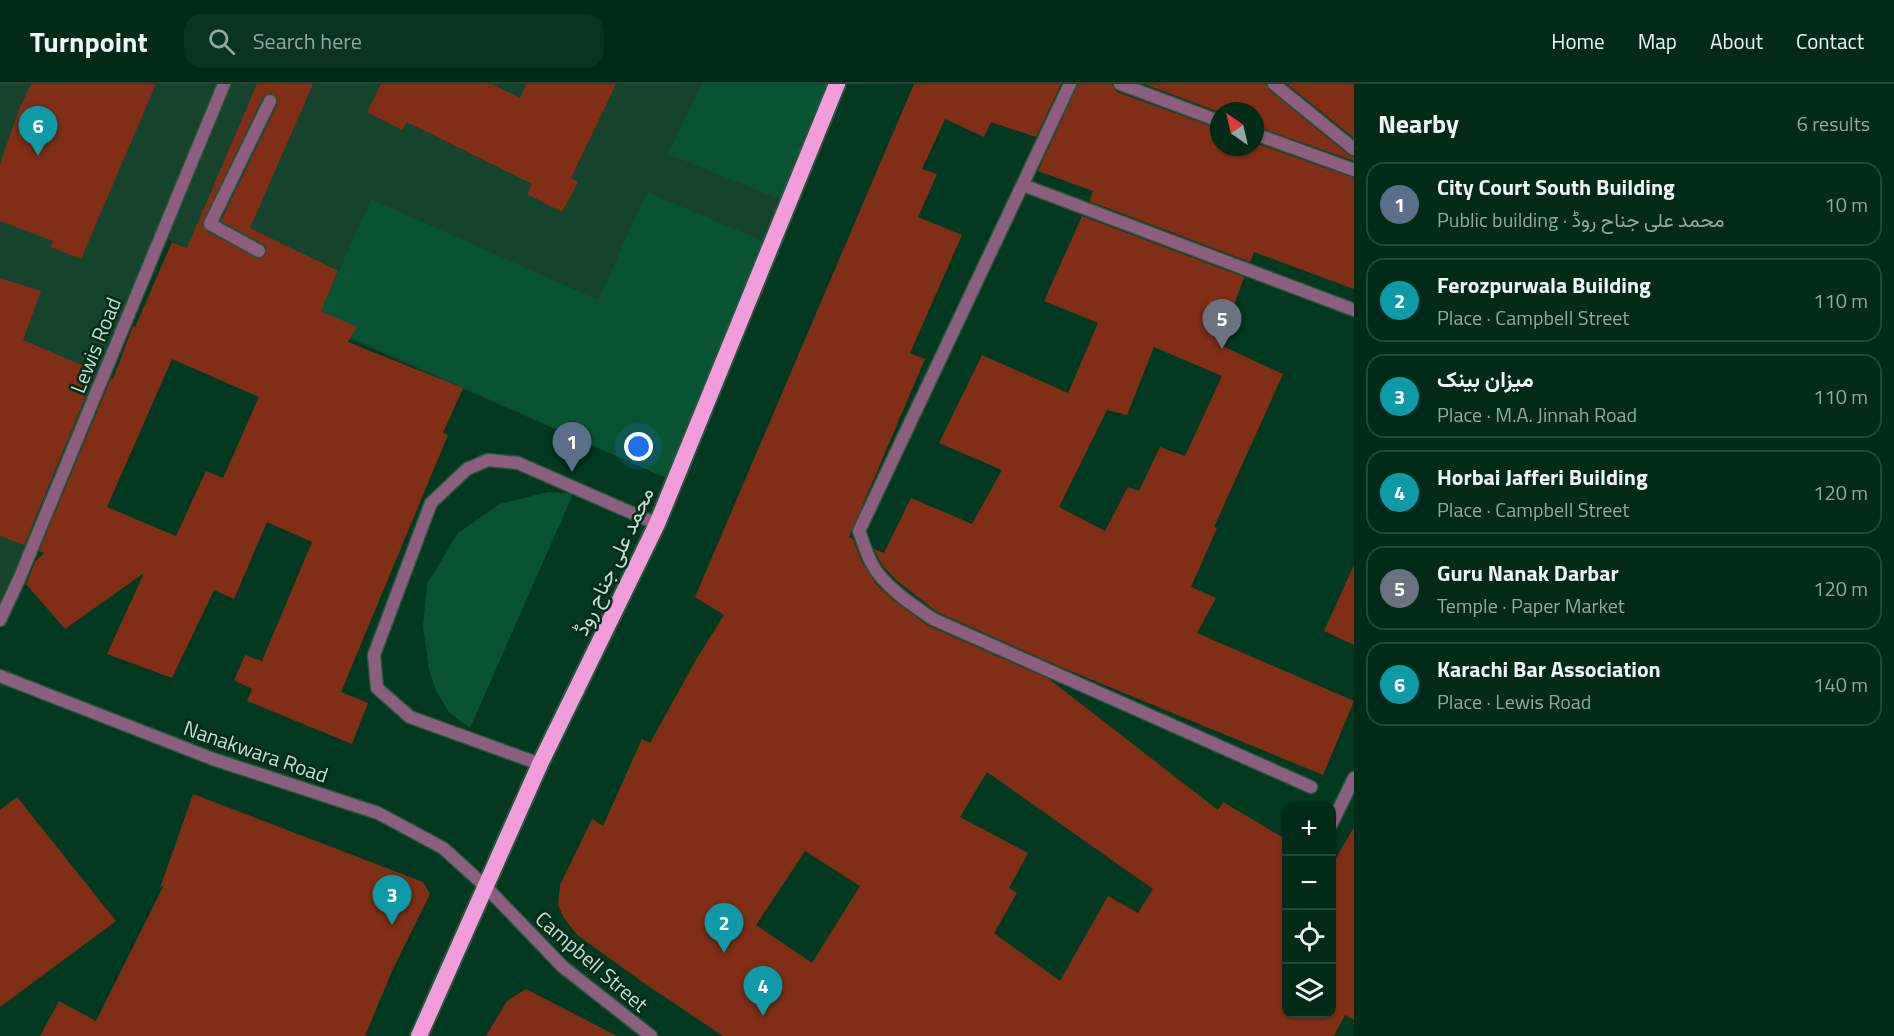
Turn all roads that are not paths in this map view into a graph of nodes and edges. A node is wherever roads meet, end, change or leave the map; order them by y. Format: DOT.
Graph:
graph roads {
  1 [pos="224,84"];
  2 [pos="837,84"];
  3 [pos="1070,84"];
  4 [pos="1120,84"];
  5 [pos="1274,84"];
  6 [pos="270,101"];
  7 [pos="1210,118"];
  8 [pos="1264,137"];
  9 [pos="1354,149"];
  10 [pos="1354,170"];
  11 [pos="1023,185"];
  12 [pos="259,251"];
  13 [pos="1354,310"];
  14 [pos="657,524"];
  15 [pos="0,620"];
  16 [pos="0,676"];
  17 [pos="540,764"];
  18 [pos="1354,778"];
  19 [pos="1311,788"];
  20 [pos="1336,815"];
  21 [pos="485,886"];
  22 [pos="419,1036"];
  23 [pos="651,1036"];
  1 -- 15 [label="street, Lewis Road"];
  2 -- 14 [label="highway, محمد علی جناح روڈ"];
  3 -- 11 [label="street"];
  4 -- 7 [label="street"];
  5 -- 9 [label="street"];
  6 -- 12 [label="street"];
  8 -- 10 [label="street"];
  11 -- 13 [label="street"];
  11 -- 19 [label="street"];
  14 -- 17 [label="highway, محمد علی جناح روڈ"];
  14 -- 17 [label="street"];
  16 -- 21 [label="street, Nanakwara Road"];
  17 -- 21 [label="highway, محمد علی جناح روڈ"];
  18 -- 20 [label="street"];
  21 -- 22 [label="highway, محمد علی جناح روڈ"];
  21 -- 23 [label="street, Campbell Street"];
}
